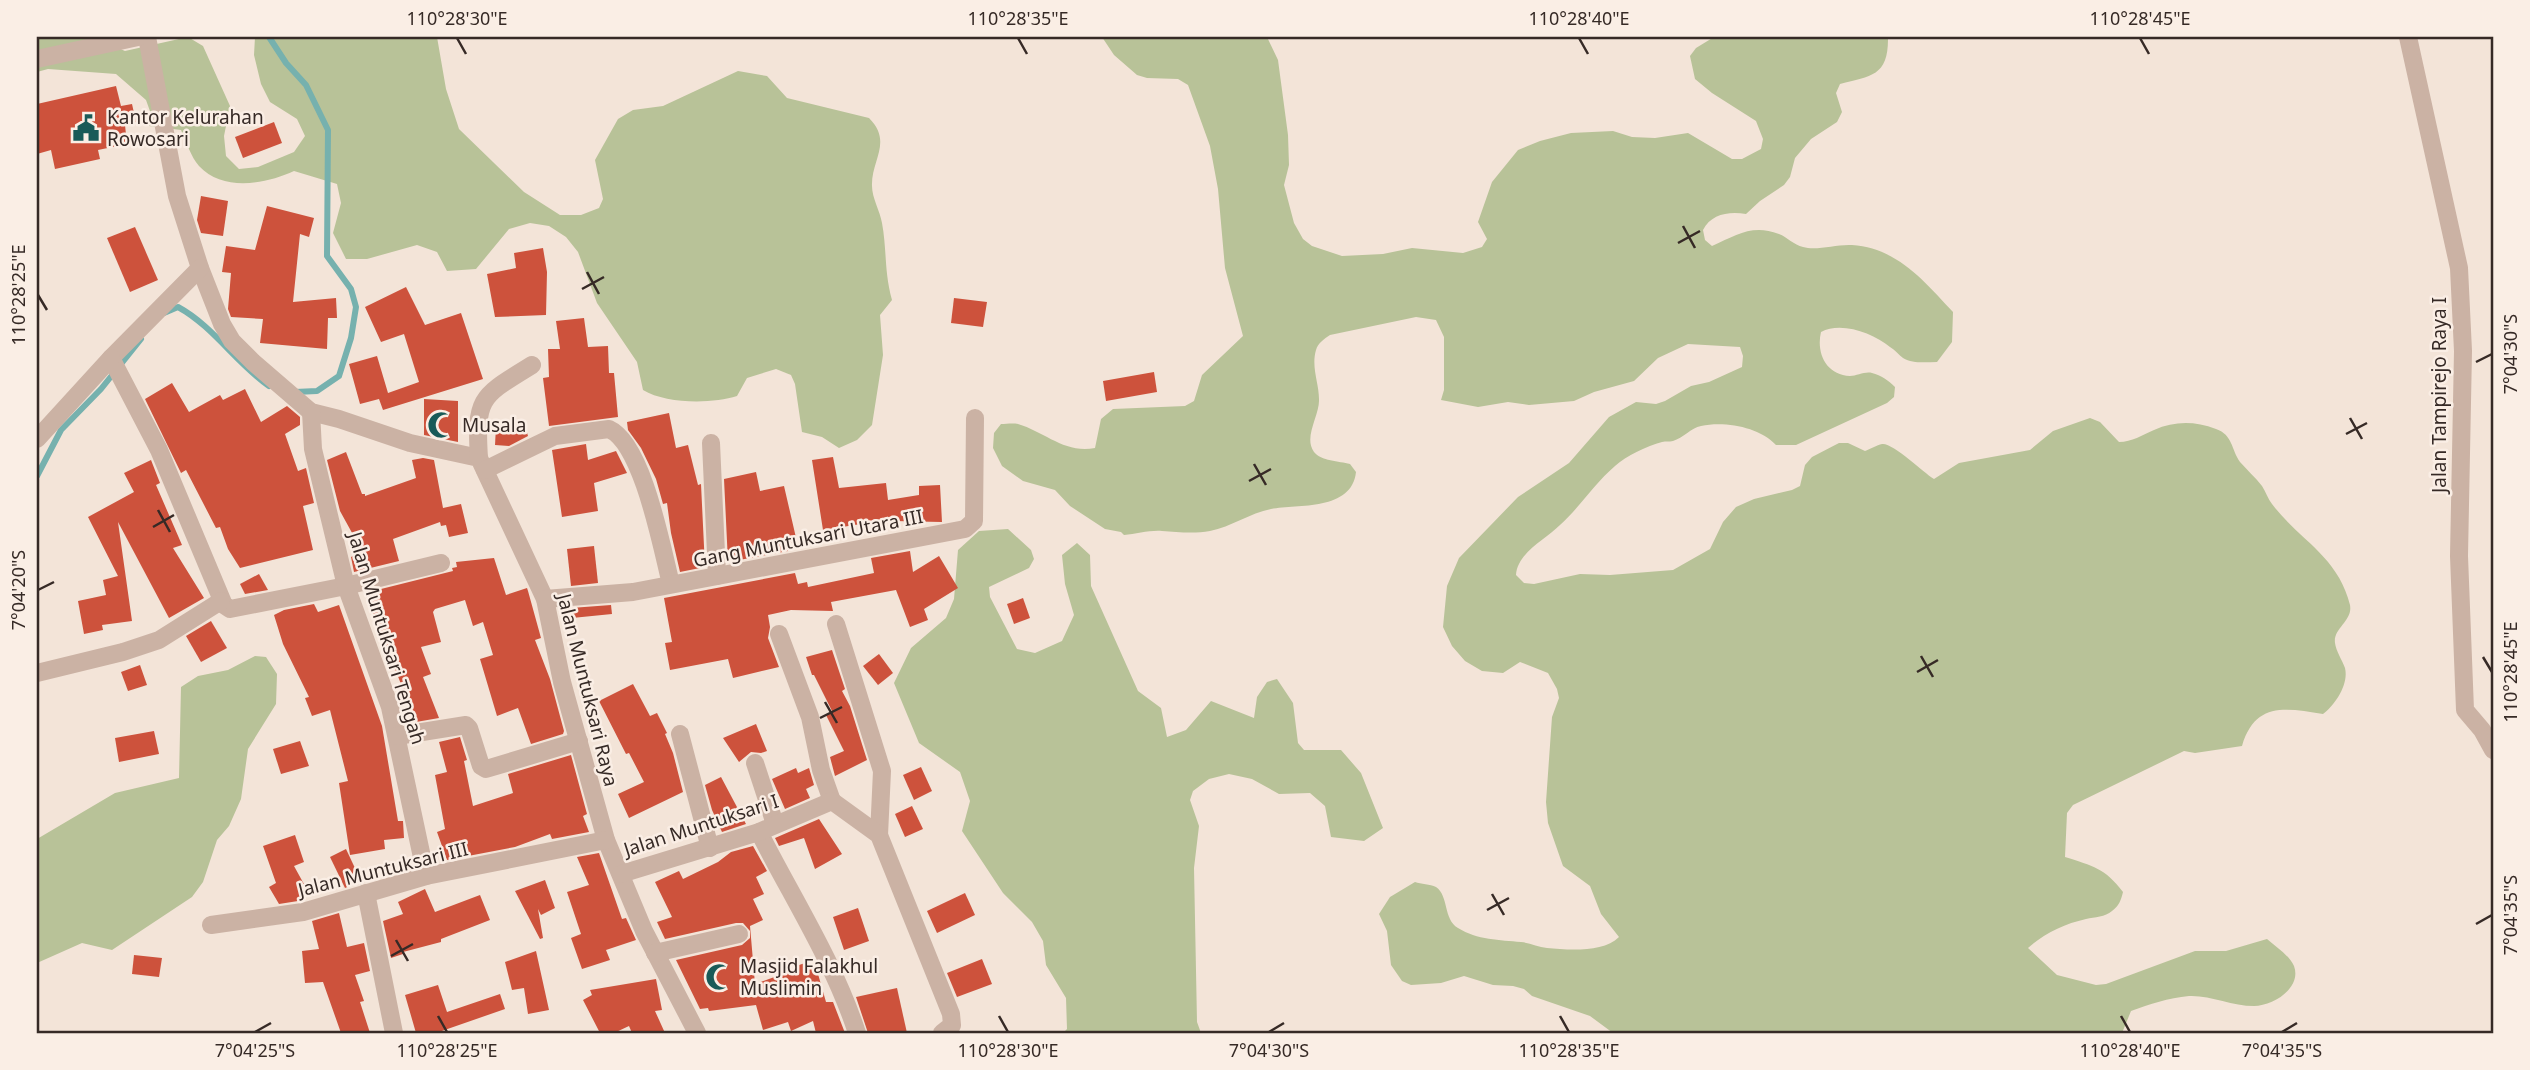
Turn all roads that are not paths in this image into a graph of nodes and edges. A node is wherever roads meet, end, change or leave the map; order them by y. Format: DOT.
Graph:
graph roads {
  1 [pos="138,37"];
  2 [pos="147,37"];
  3 [pos="2408,37"];
  4 [pos="37,59"];
  5 [pos="200,268"];
  6 [pos="113,361"];
  7 [pos="532,365"];
  8 [pos="311,412"];
  9 [pos="975,418"];
  10 [pos="37,439"];
  11 [pos="711,443"];
  12 [pos="482,464"];
  13 [pos="441,563"];
  14 [pos="717,576"];
  15 [pos="671,584"];
  16 [pos="346,586"];
  17 [pos="545,599"];
  18 [pos="221,600"];
  19 [pos="836,624"];
  20 [pos="779,634"];
  21 [pos="37,673"];
  22 [pos="680,734"];
  23 [pos="397,736"];
  24 [pos="579,741"];
  25 [pos="2493,750"];
  26 [pos="755,763"];
  27 [pos="832,801"];
  28 [pos="767,828"];
  29 [pos="879,835"];
  30 [pos="606,840"];
  31 [pos="710,848"];
  32 [pos="621,874"];
  33 [pos="426,876"];
  34 [pos="366,893"];
  35 [pos="211,925"];
  36 [pos="739,934"];
  37 [pos="654,953"];
  38 [pos="394,1033"];
  39 [pos="696,1033"];
  40 [pos="857,1033"];
  41 [pos="943,1033"];
  1 -- 4 [label="street"];
  2 -- 5 [label="street"];
  3 -- 25 [label="street, Jalan Tampirejo Raya I"];
  5 -- 6 [label="street"];
  5 -- 8 [label="street"];
  6 -- 10 [label="street"];
  6 -- 18 [label="street"];
  7 -- 12 [label="street"];
  8 -- 12 [label="street"];
  8 -- 16 [label="street, Jalan Muntuksari Tengah"];
  9 -- 14 [label="street, Gang Muntuksari Utara III"];
  11 -- 14 [label="street"];
  12 -- 15 [label="street"];
  12 -- 17 [label="street, Jalan Muntuksari Raya"];
  13 -- 16 [label="street"];
  14 -- 15 [label="street, Gang Muntuksari Utara III"];
  15 -- 17 [label="street, Gang Muntuksari Utara III"];
  16 -- 18 [label="street"];
  16 -- 23 [label="street, Jalan Muntuksari Tengah"];
  17 -- 24 [label="street, Jalan Muntuksari Raya"];
  18 -- 21 [label="street"];
  19 -- 29 [label="street"];
  20 -- 27 [label="street"];
  22 -- 31 [label="street"];
  23 -- 24 [label="street"];
  23 -- 33 [label="street, Jalan Muntuksari Tengah"];
  24 -- 30 [label="street, Jalan Muntuksari Raya"];
  26 -- 28 [label="street"];
  27 -- 28 [label="street, Jalan Muntuksari I"];
  27 -- 29 [label="street"];
  28 -- 31 [label="street, Jalan Muntuksari I"];
  28 -- 40 [label="street"];
  29 -- 41 [label="street"];
  30 -- 32 [label="street, Jalan Muntuksari Raya"];
  30 -- 33 [label="street, Jalan Muntuksari III"];
  31 -- 32 [label="street, Jalan Muntuksari I"];
  32 -- 37 [label="street, Jalan Muntuksari Raya"];
  33 -- 34 [label="street, Jalan Muntuksari III"];
  34 -- 35 [label="street, Jalan Muntuksari III"];
  34 -- 38 [label="street"];
  36 -- 37 [label="street"];
  37 -- 39 [label="street, Jalan Muntuksari Raya"];
}
